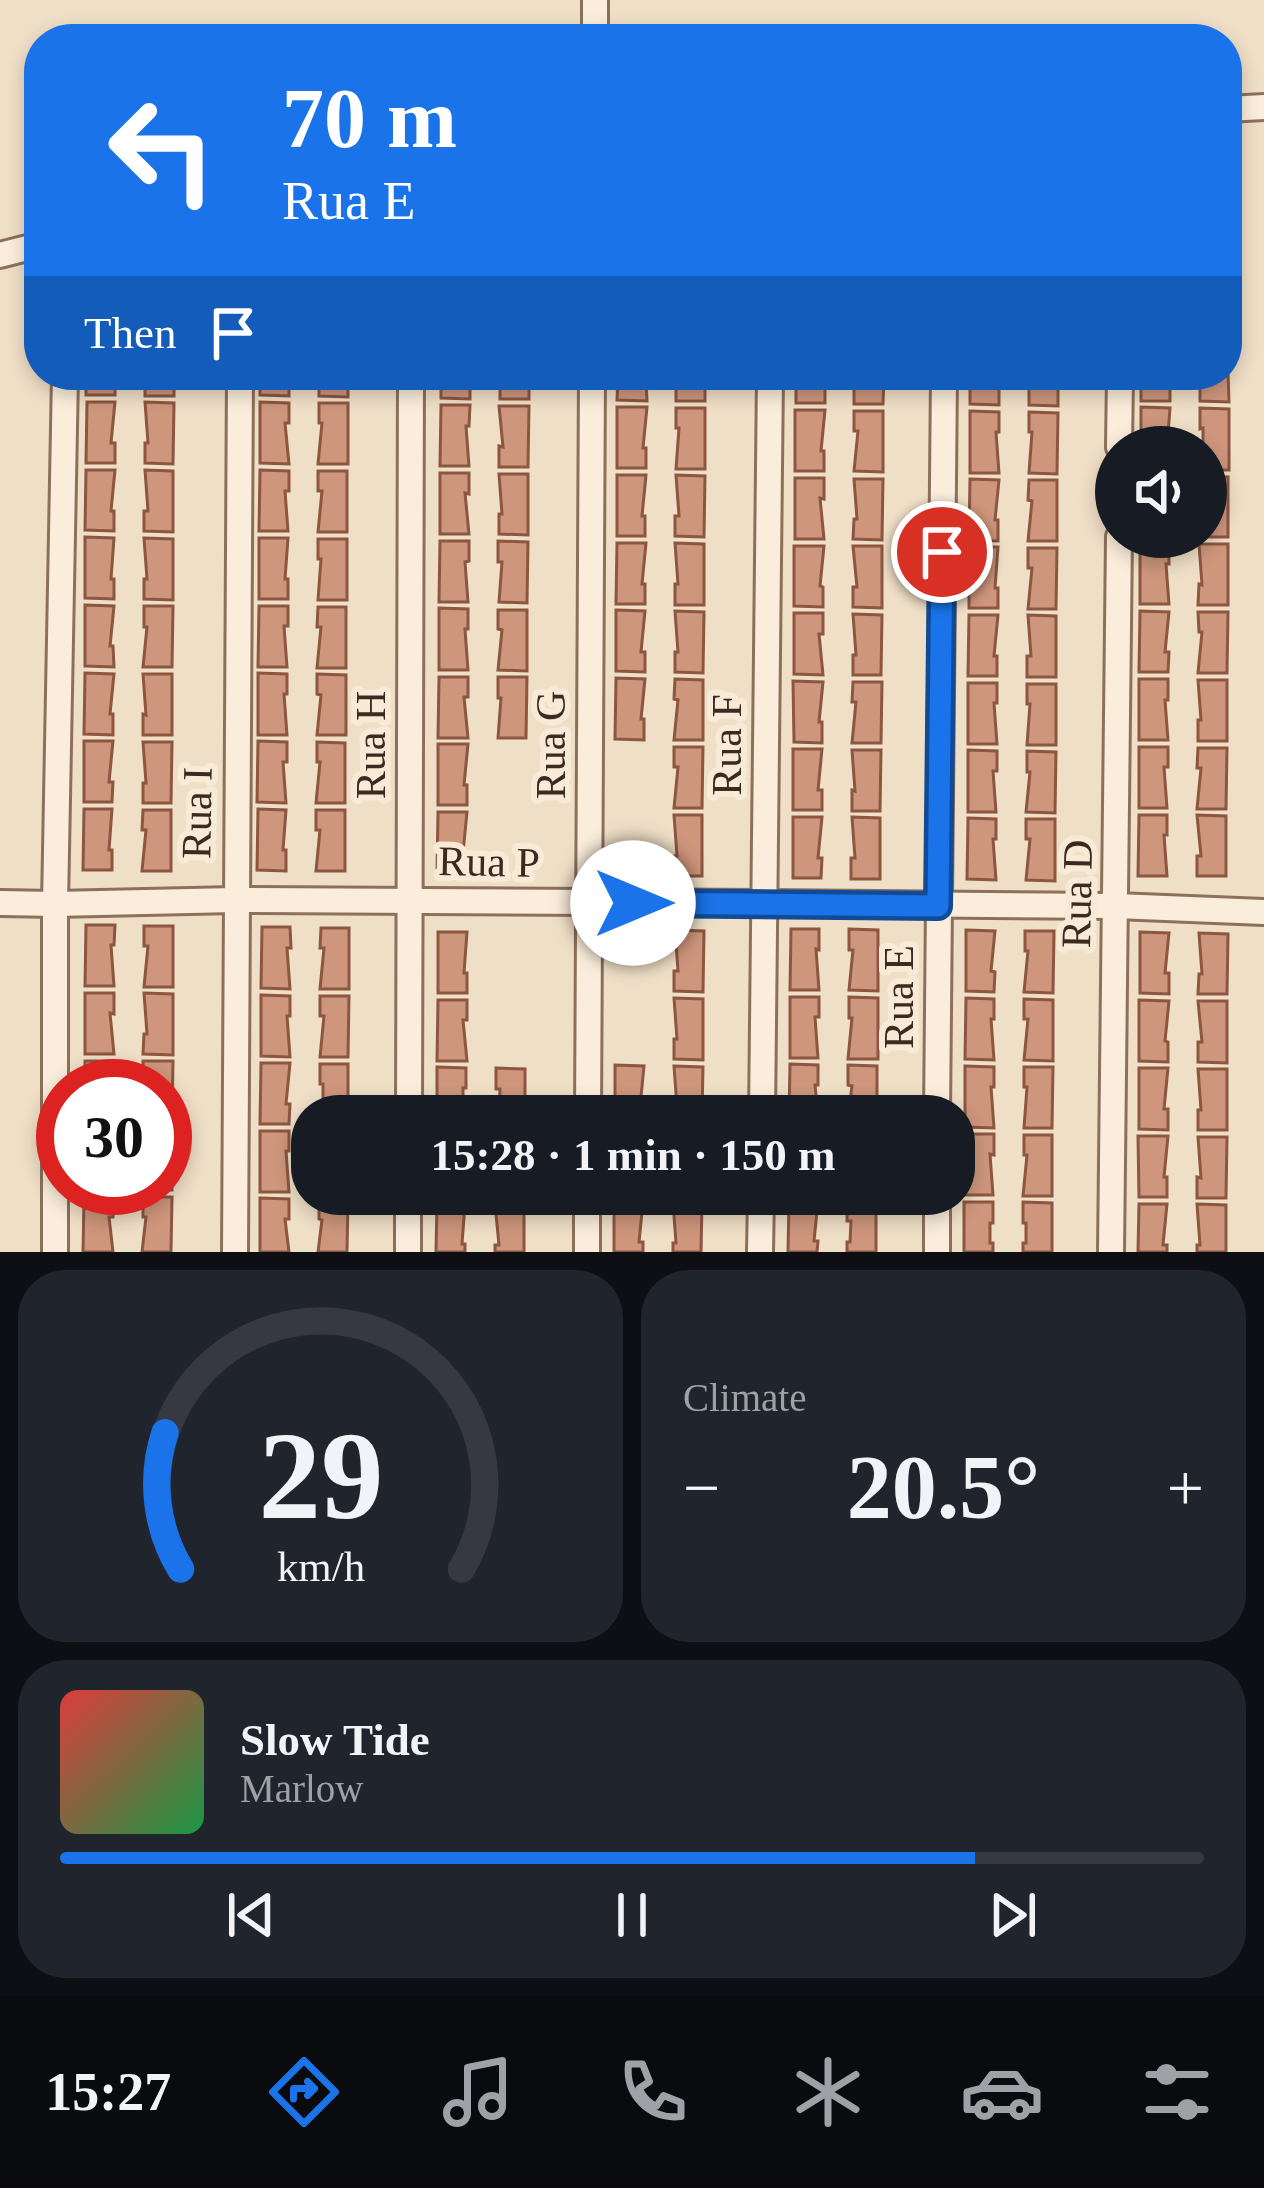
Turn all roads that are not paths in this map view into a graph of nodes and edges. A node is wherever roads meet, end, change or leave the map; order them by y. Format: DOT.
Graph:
graph roads {
  1 [pos="64,390"];
  2 [pos="240,390"];
  3 [pos="410,390"];
  4 [pos="592,390"];
  5 [pos="770,390"];
  6 [pos="944,390"];
  7 [pos="1120,390"];
  8 [pos="1119,426"];
  9 [pos="1118,558"];
  10 [pos="235,900"];
  11 [pos="410,900"];
  12 [pos="0,903"];
  13 [pos="589,903"];
  14 [pos="765,903"];
  15 [pos="55,904"];
  16 [pos="938,906"];
  17 [pos="1116,906"];
  18 [pos="1264,912"];
  19 [pos="409,1095"];
  20 [pos="588,1095"];
  21 [pos="762,1095"];
  22 [pos="937,1095"];
  23 [pos="408,1215"];
  24 [pos="587,1215"];
  25 [pos="761,1215"];
  26 [pos="937,1215"];
  27 [pos="55,1252"];
  28 [pos="235,1252"];
  29 [pos="408,1252"];
  30 [pos="587,1252"];
  31 [pos="760,1252"];
  32 [pos="937,1252"];
  33 [pos="1111,1252"];
  1 -- 15 [label="street"];
  2 -- 10 [label="street, Rua I"];
  3 -- 11 [label="street, Rua H"];
  4 -- 13 [label="street, Rua G"];
  5 -- 14 [label="street, Rua F"];
  6 -- 16 [label="street, Rua E"];
  7 -- 8 [label="street"];
  9 -- 17 [label="street, Rua D"];
  10 -- 11 [label="street, Rua P"];
  10 -- 15 [label="street, Rua P"];
  10 -- 28 [label="street, Rua I"];
  11 -- 13 [label="street, Rua P"];
  11 -- 19 [label="street, Rua H"];
  12 -- 15 [label="street, Rua P"];
  13 -- 14 [label="street, Rua P"];
  13 -- 20 [label="street, Rua G"];
  14 -- 16 [label="street, Rua P"];
  14 -- 21 [label="street, Rua F"];
  15 -- 27 [label="street"];
  16 -- 17 [label="street, Rua P"];
  16 -- 22 [label="street, Rua E"];
  17 -- 18 [label="street, Rua P"];
  17 -- 33 [label="street, Rua D"];
  23 -- 29 [label="street"];
  24 -- 30 [label="street"];
  25 -- 31 [label="street"];
  26 -- 32 [label="street"];
}
